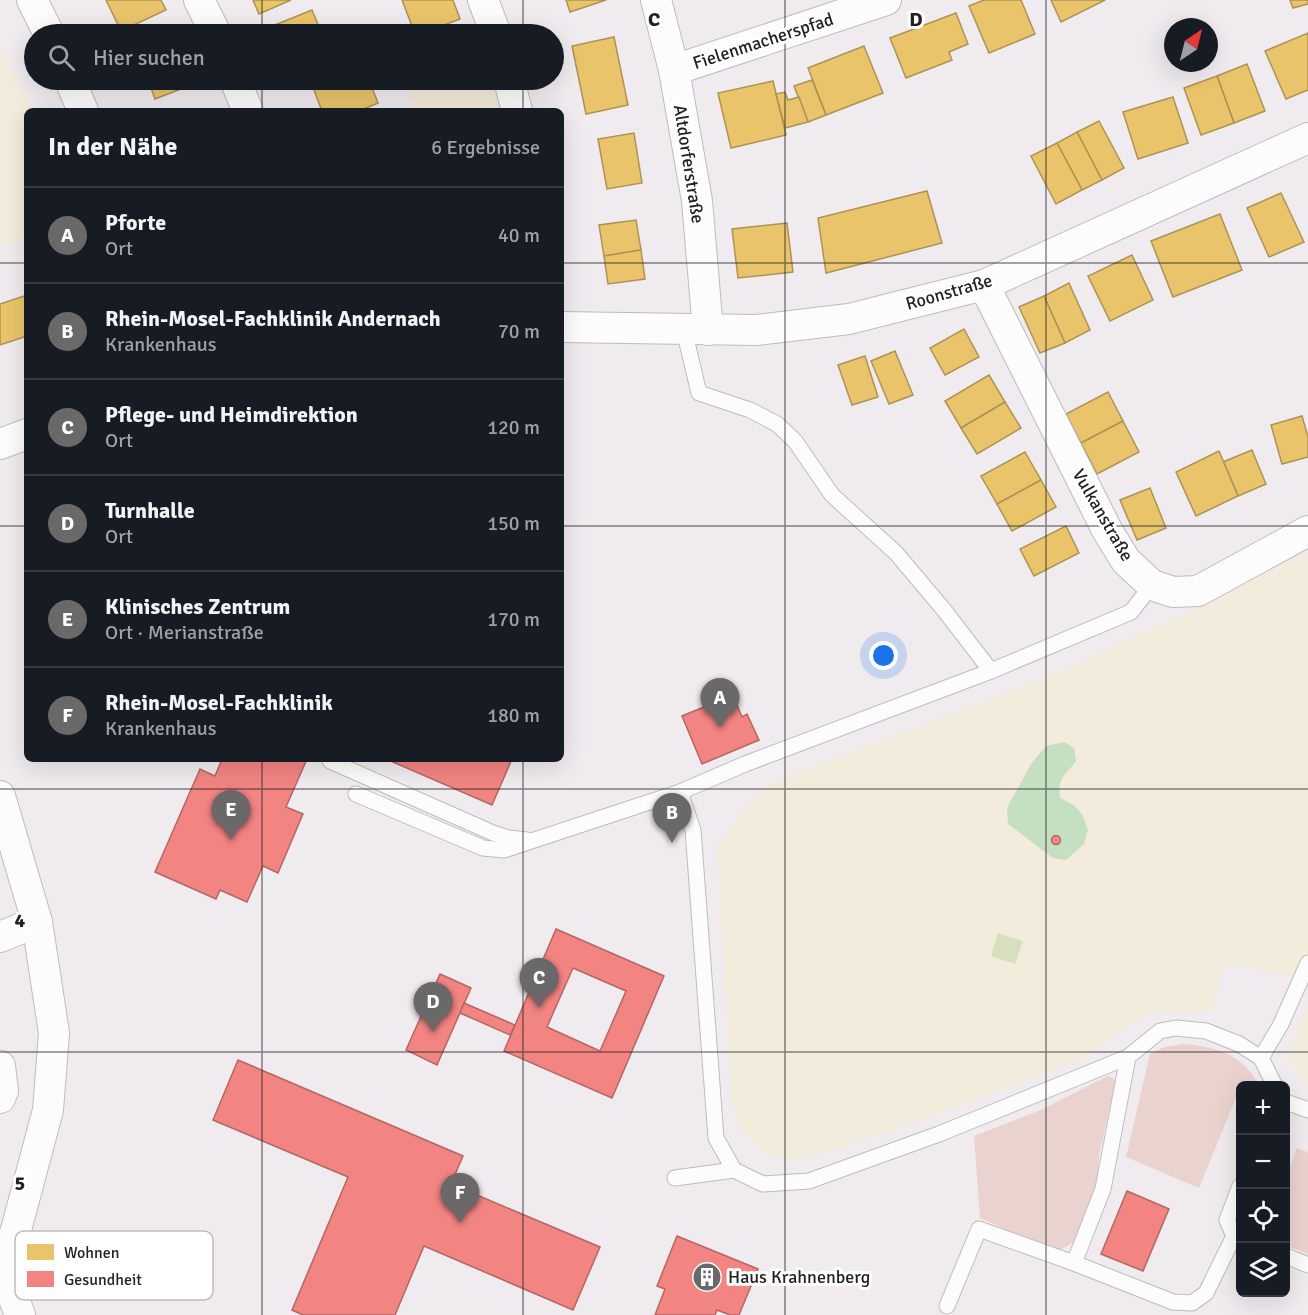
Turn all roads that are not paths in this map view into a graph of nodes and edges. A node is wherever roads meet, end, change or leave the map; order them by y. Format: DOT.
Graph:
graph roads {
  1 [pos="32,0"];
  2 [pos="200,0"];
  3 [pos="483,0"];
  4 [pos="656,0"];
  5 [pos="878,2"];
  6 [pos="44,24"];
  7 [pos="211,24"];
  8 [pos="492,24"];
  9 [pos="674,70"];
  10 [pos="74,90"];
  11 [pos="239,90"];
  12 [pos="512,90"];
  13 [pos="82,108"];
  14 [pos="247,108"];
  15 [pos="516,108"];
  16 [pos="1308,138"];
  17 [pos="984,285"];
  18 [pos="564,327"];
  19 [pos="696,330"];
  20 [pos="24,435"];
  21 [pos="0,444"];
  22 [pos="1308,531"];
  23 [pos="1152,585"];
  24 [pos="991,671"];
  25 [pos="332,762"];
  26 [pos="680,792"];
  27 [pos="356,794"];
  28 [pos="0,796"];
  29 [pos="530,841"];
  30 [pos="37,922"];
  31 [pos="0,937"];
  32 [pos="1308,963"];
  33 [pos="1128,1057"];
  34 [pos="1261,1058"];
  35 [pos="0,1066"];
  36 [pos="1272,1081"];
  37 [pos="0,1098"];
  38 [pos="1290,1103"];
  39 [pos="1308,1110"];
  40 [pos="734,1170"];
  41 [pos="675,1178"];
  42 [pos="1236,1196"];
  43 [pos="16,1231"];
  44 [pos="15,1233"];
  45 [pos="1236,1235"];
  46 [pos="1236,1239"];
  47 [pos="1290,1258"];
  48 [pos="1074,1263"];
  49 [pos="1308,1265"];
  50 [pos="1,1268"];
  51 [pos="947,1306"];
  52 [pos="20,1315"];
  1 -- 6 [label="street"];
  2 -- 7 [label="street"];
  3 -- 8 [label="street"];
  4 -- 9 [label="street, Altdorferstraße"];
  5 -- 9 [label="street, Fielenmacherspfad"];
  9 -- 19 [label="street, Altdorferstraße"];
  10 -- 13 [label="street"];
  11 -- 14 [label="street"];
  12 -- 15 [label="street"];
  16 -- 17 [label="street, Roonstraße"];
  17 -- 19 [label="street, Roonstraße"];
  17 -- 23 [label="street, Vulkanstraße"];
  18 -- 19 [label="street, Roonstraße"];
  19 -- 24 [label="lane"];
  20 -- 21 [label="street"];
  22 -- 23 [label="street, Vulkanstraße"];
  23 -- 24 [label="lane"];
  24 -- 26 [label="lane"];
  25 -- 29 [label="lane"];
  26 -- 29 [label="lane"];
  26 -- 40 [label="lane"];
  27 -- 29 [label="lane"];
  28 -- 30 [label="street"];
  30 -- 31 [label="street"];
  30 -- 43 [label="street"];
  32 -- 34 [label="lane"];
  33 -- 34 [label="lane"];
  33 -- 40 [label="lane"];
  33 -- 48 [label="lane"];
  34 -- 36 [label="lane"];
  35 -- 37 [label="street"];
  38 -- 39 [label="lane"];
  40 -- 41 [label="lane"];
  42 -- 45 [label="lane"];
  44 -- 50 [label="street"];
  46 -- 48 [label="lane"];
  47 -- 49 [label="lane"];
  48 -- 51 [label="lane"];
  50 -- 52 [label="street"];
}
